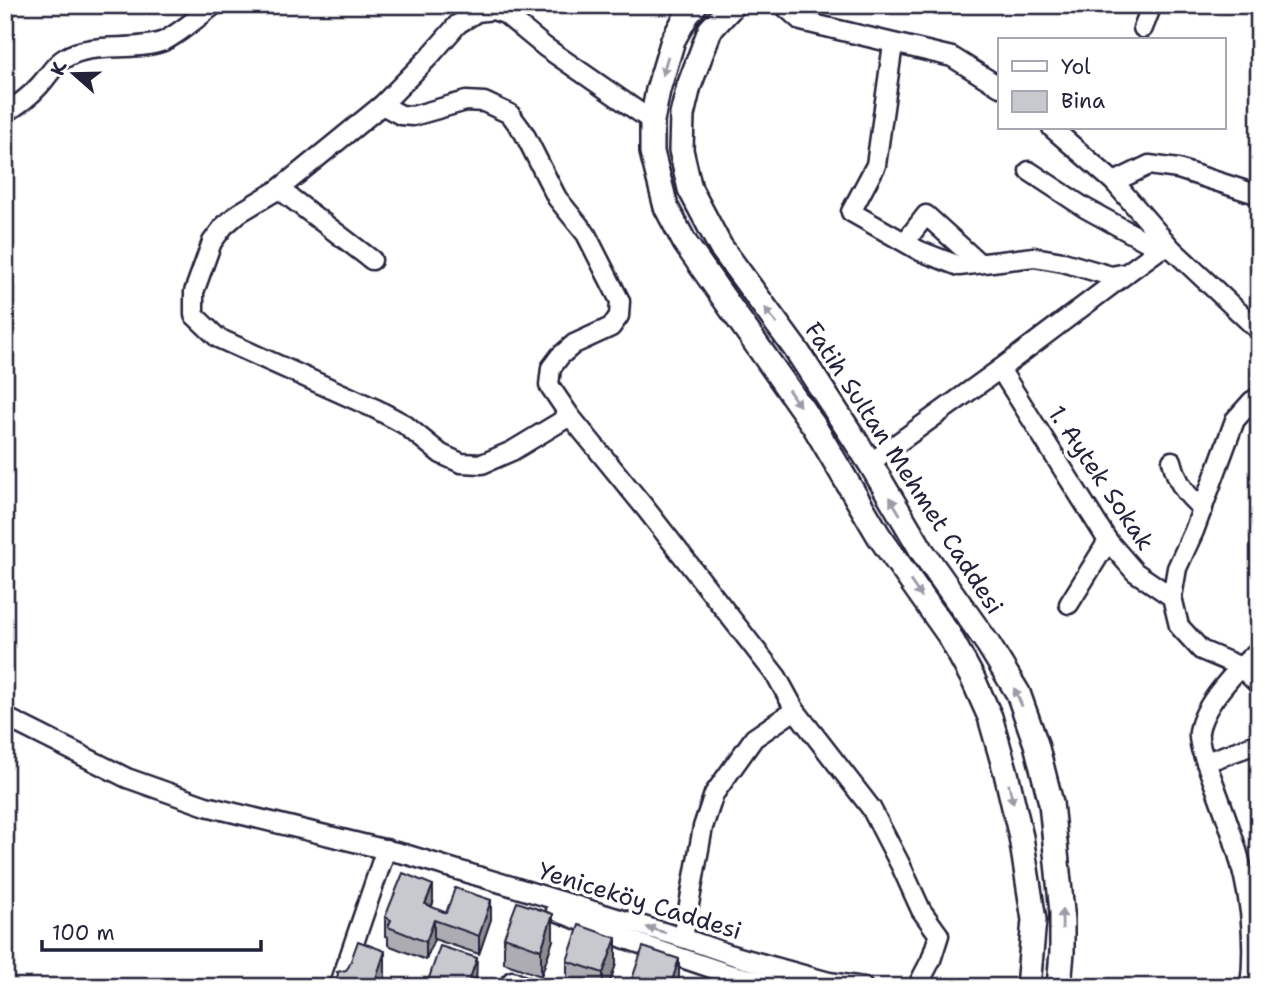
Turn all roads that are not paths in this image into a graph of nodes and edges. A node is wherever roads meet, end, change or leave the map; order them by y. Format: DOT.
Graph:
graph roads {
  1 [pos="695,5"];
  2 [pos="733,5"];
  3 [pos="783,5"];
  4 [pos="1152,5"];
  5 [pos="209,8"];
  6 [pos="1143,28"];
  7 [pos="893,44"];
  8 [pos="998,86"];
  9 [pos="382,106"];
  10 [pos="5,113"];
  11 [pos="652,121"];
  12 [pos="1054,130"];
  13 [pos="1028,170"];
  14 [pos="1114,182"];
  15 [pos="279,189"];
  16 [pos="1259,195"];
  17 [pos="905,242"];
  18 [pos="1166,249"];
  19 [pos="372,260"];
  20 [pos="979,263"];
  21 [pos="1127,273"];
  22 [pos="1259,331"];
  23 [pos="1000,369"];
  24 [pos="1259,397"];
  25 [pos="570,416"];
  26 [pos="1172,461"];
  27 [pos="870,463"];
  28 [pos="1203,509"];
  29 [pos="1108,541"];
  30 [pos="1172,597"];
  31 [pos="1069,604"];
  32 [pos="1259,650"];
  33 [pos="1239,666"];
  34 [pos="1259,685"];
  35 [pos="795,710"];
  36 [pos="5,718"];
  37 [pos="1259,743"];
  38 [pos="1206,762"];
  39 [pos="386,849"];
  40 [pos="1253,879"];
  41 [pos="518,889"];
  42 [pos="683,938"];
  43 [pos="735,956"];
  44 [pos="726,980"];
  45 [pos="339,987"];
  46 [pos="786,987"];
  47 [pos="863,987"];
  48 [pos="917,987"];
  49 [pos="1028,987"];
  50 [pos="1059,987"];
  51 [pos="1250,987"];
  1 -- 11 [label="main road, one-way"];
  27 -- 2 [label="main road, Fatih Sultan Mehmet Caddesi, one-way"];
  3 -- 7 [label="street"];
  4 -- 6 [label="street"];
  5 -- 10 [label="street"];
  7 -- 8 [label="street"];
  7 -- 17 [label="street"];
  9 -- 11 [label="street"];
  9 -- 15 [label="street"];
  9 -- 25 [label="street"];
  11 -- 49 [label="main road, one-way"];
  12 -- 14 [label="street"];
  13 -- 18 [label="street"];
  14 -- 16 [label="street"];
  14 -- 18 [label="street"];
  15 -- 19 [label="street"];
  15 -- 25 [label="street"];
  17 -- 20 [label="street"];
  17 -- 20 [label="street"];
  18 -- 21 [label="street"];
  18 -- 22 [label="street"];
  20 -- 21 [label="street"];
  21 -- 23 [label="street"];
  23 -- 27 [label="street"];
  23 -- 29 [label="street, 1. Aytek Sokak"];
  24 -- 28 [label="street"];
  25 -- 35 [label="street"];
  26 -- 28 [label="street"];
  50 -- 27 [label="main road, Fatih Sultan Mehmet Caddesi, one-way"];
  28 -- 30 [label="street"];
  29 -- 30 [label="street, 1. Aytek Sokak"];
  29 -- 31 [label="street"];
  30 -- 33 [label="street"];
  32 -- 33 [label="street"];
  33 -- 34 [label="street"];
  33 -- 38 [label="street"];
  35 -- 42 [label="street"];
  35 -- 48 [label="street"];
  36 -- 39 [label="street"];
  37 -- 38 [label="street"];
  38 -- 40 [label="street"];
  39 -- 41 [label="street"];
  39 -- 45 [label="street"];
  40 -- 51 [label="street"];
  42 -- 41 [label="street, Yeniceköy Caddesi, one-way"];
  41 -- 44 [label="street, Yeniceköy Caddesi"];
  42 -- 43 [label="street, Yeniceköy Caddesi"];
  43 -- 44 [label="street"];
  43 -- 47 [label="street, Yeniceköy Caddesi"];
  44 -- 46 [label="street, Yeniceköy Caddesi"];
}
